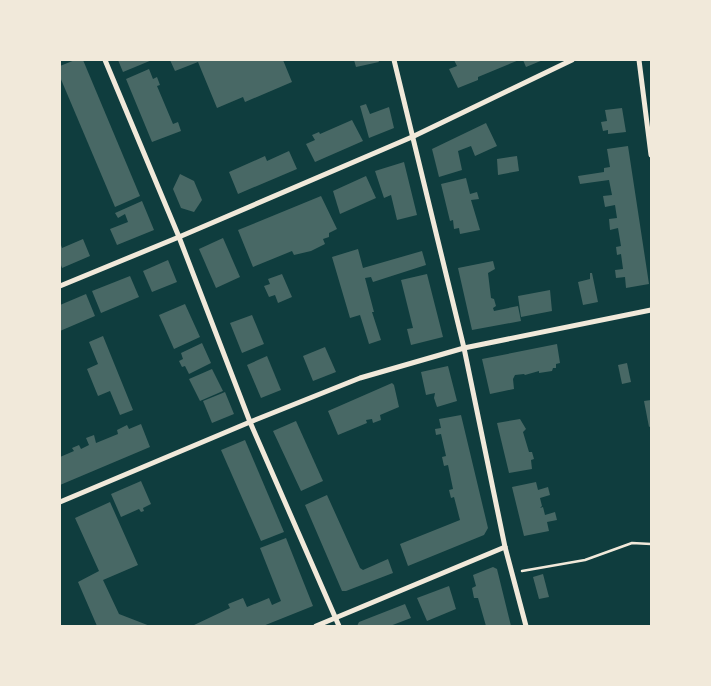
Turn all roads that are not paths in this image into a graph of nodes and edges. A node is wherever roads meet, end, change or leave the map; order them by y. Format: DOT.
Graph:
graph roads {
  1 [pos="104,60"];
  2 [pos="394,60"];
  3 [pos="572,60"];
  4 [pos="638,60"];
  5 [pos="412,137"];
  6 [pos="651,154"];
  7 [pos="179,238"];
  8 [pos="60,286"];
  9 [pos="651,310"];
  10 [pos="464,348"];
  11 [pos="250,422"];
  12 [pos="60,502"];
  13 [pos="505,547"];
  14 [pos="336,618"];
  15 [pos="316,626"];
  16 [pos="339,626"];
  17 [pos="526,626"];
  1 -- 7 [label="street"];
  2 -- 5 [label="street"];
  3 -- 5 [label="street"];
  4 -- 6 [label="street"];
  5 -- 7 [label="street"];
  5 -- 10 [label="street"];
  7 -- 8 [label="street"];
  7 -- 11 [label="street"];
  9 -- 10 [label="street"];
  10 -- 11 [label="street"];
  10 -- 13 [label="street"];
  11 -- 12 [label="street"];
  11 -- 14 [label="street"];
  13 -- 14 [label="street"];
  13 -- 17 [label="street"];
  14 -- 15 [label="street"];
  14 -- 16 [label="street"];
}
